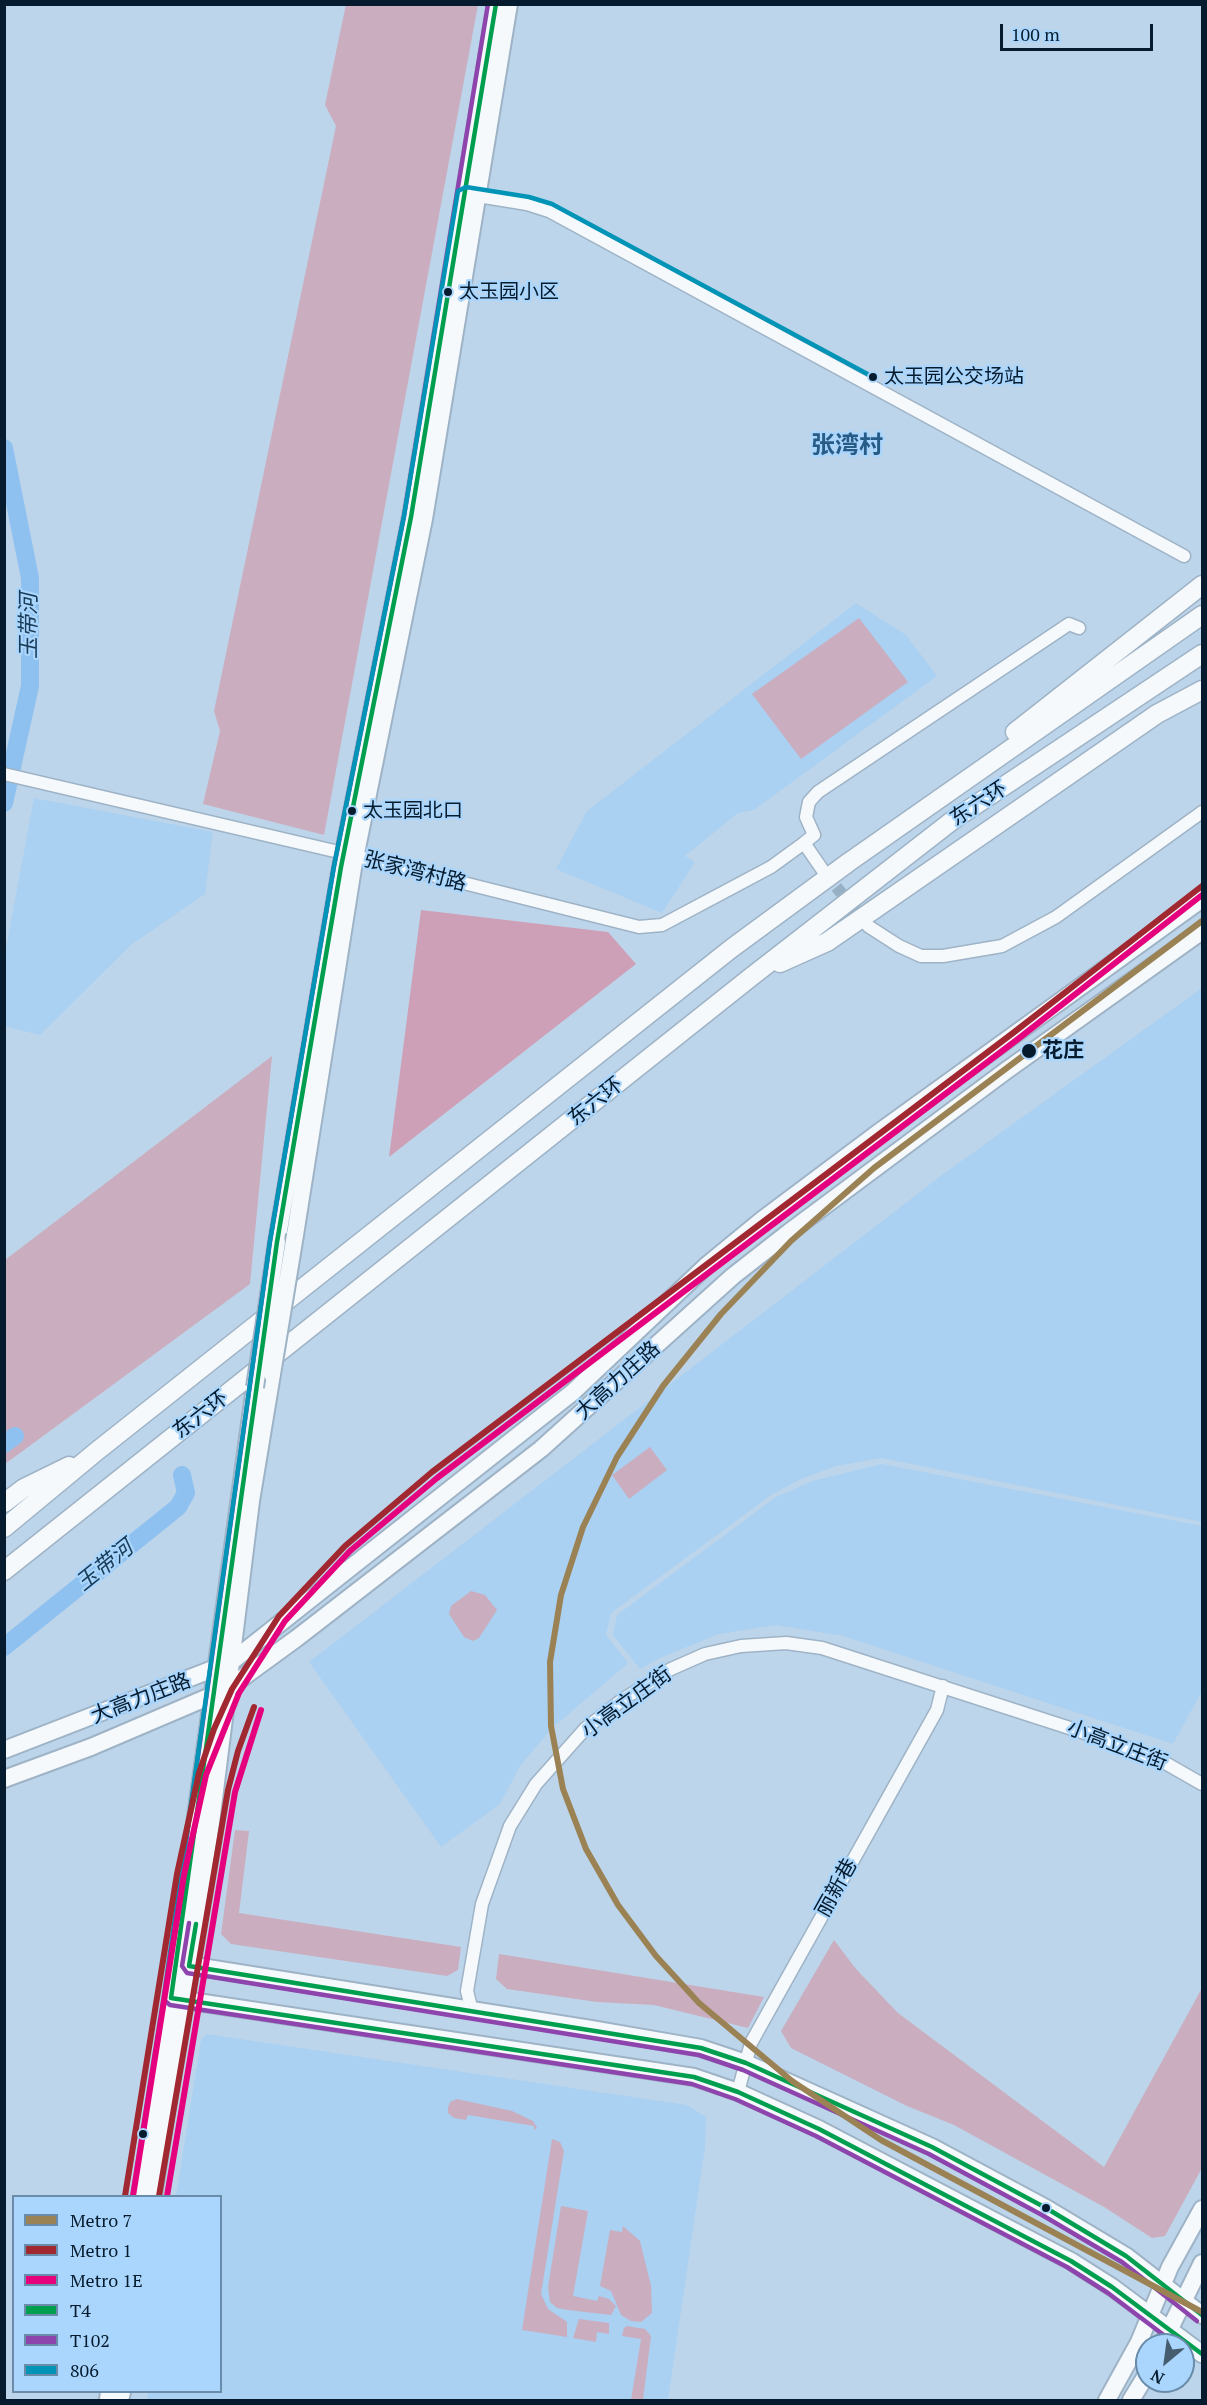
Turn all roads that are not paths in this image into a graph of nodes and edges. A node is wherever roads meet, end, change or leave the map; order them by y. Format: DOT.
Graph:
graph roads {
  1 [pos="496,4"];
  2 [pos="509,4"];
  3 [pos="471,195"];
  4 [pos="1184,556"];
  5 [pos="1203,585"];
  6 [pos="1203,615"];
  7 [pos="1079,628"];
  8 [pos="1203,654"];
  9 [pos="1203,690"];
  10 [pos="4,774"];
  11 [pos="1203,812"];
  12 [pos="804,843"];
  13 [pos="350,855"];
  14 [pos="849,862"];
  15 [pos="824,872"];
  16 [pos="1203,899"];
  17 [pos="868,926"];
  18 [pos="1203,931"];
  19 [pos="751,977"];
  20 [pos="97,1451"];
  21 [pos="4,1503"];
  22 [pos="4,1528"];
  23 [pos="4,1571"];
  24 [pos="281,1621"];
  25 [pos="297,1638"];
  26 [pos="224,1666"];
  27 [pos="943,1686"];
  28 [pos="220,1692"];
  29 [pos="4,1750"];
  30 [pos="4,1779"];
  31 [pos="1203,1784"];
  32 [pos="183,1965"];
  33 [pos="177,1999"];
  34 [pos="472,2011"];
  35 [pos="746,2063"];
  36 [pos="738,2092"];
  37 [pos="140,2195"];
  38 [pos="153,2195"];
  39 [pos="1203,2209"];
  40 [pos="1203,2263"];
  41 [pos="1163,2285"];
  42 [pos="1183,2302"];
  43 [pos="1150,2315"];
  44 [pos="1203,2315"];
  45 [pos="1163,2333"];
  46 [pos="1168,2333"];
  47 [pos="1107,2400"];
  1 -- 3 [label="main road"];
  2 -- 3 [label="main road"];
  3 -- 4 [label="street"];
  3 -- 13 [label="main road"];
  5 -- 14 [label="highway"];
  6 -- 14 [label="highway, 东六环"];
  7 -- 12 [label="street"];
  8 -- 19 [label="highway, 东六环"];
  9 -- 19 [label="highway"];
  10 -- 13 [label="street, 张家湾村路"];
  11 -- 17 [label="street"];
  12 -- 13 [label="street, 张家湾村路"];
  12 -- 15 [label="street"];
  13 -- 26 [label="main road, bridge"];
  13 -- 26 [label="main road, bridge"];
  14 -- 20 [label="highway, 东六环"];
  16 -- 24 [label="main road, 大高力庄路"];
  18 -- 25 [label="main road, 大高力庄路"];
  19 -- 23 [label="highway, 东六环"];
  20 -- 21 [label="highway"];
  20 -- 22 [label="highway, 东六环"];
  24 -- 25 [label="main road"];
  24 -- 26 [label="main road, 大高力庄路"];
  25 -- 28 [label="main road, 大高力庄路"];
  26 -- 28 [label="main road"];
  26 -- 29 [label="main road, 大高力庄路"];
  27 -- 31 [label="street, 小高立庄街"];
  27 -- 34 [label="street, 小高立庄街"];
  27 -- 35 [label="street, 丽新巷"];
  28 -- 30 [label="main road, 大高力庄路"];
  28 -- 32 [label="main road"];
  32 -- 33 [label="main road"];
  32 -- 34 [label="main road"];
  33 -- 36 [label="main road"];
  33 -- 37 [label="main road"];
  33 -- 38 [label="main road"];
  34 -- 35 [label="main road"];
  35 -- 36 [label="street, 丽新巷"];
  35 -- 41 [label="main road"];
  36 -- 43 [label="main road"];
  39 -- 41 [label="main road"];
  40 -- 42 [label="main road"];
  41 -- 42 [label="main road"];
  41 -- 43 [label="main road"];
  42 -- 44 [label="main road"];
  42 -- 46 [label="main road"];
  43 -- 45 [label="main road"];
  43 -- 47 [label="main road"];
}
